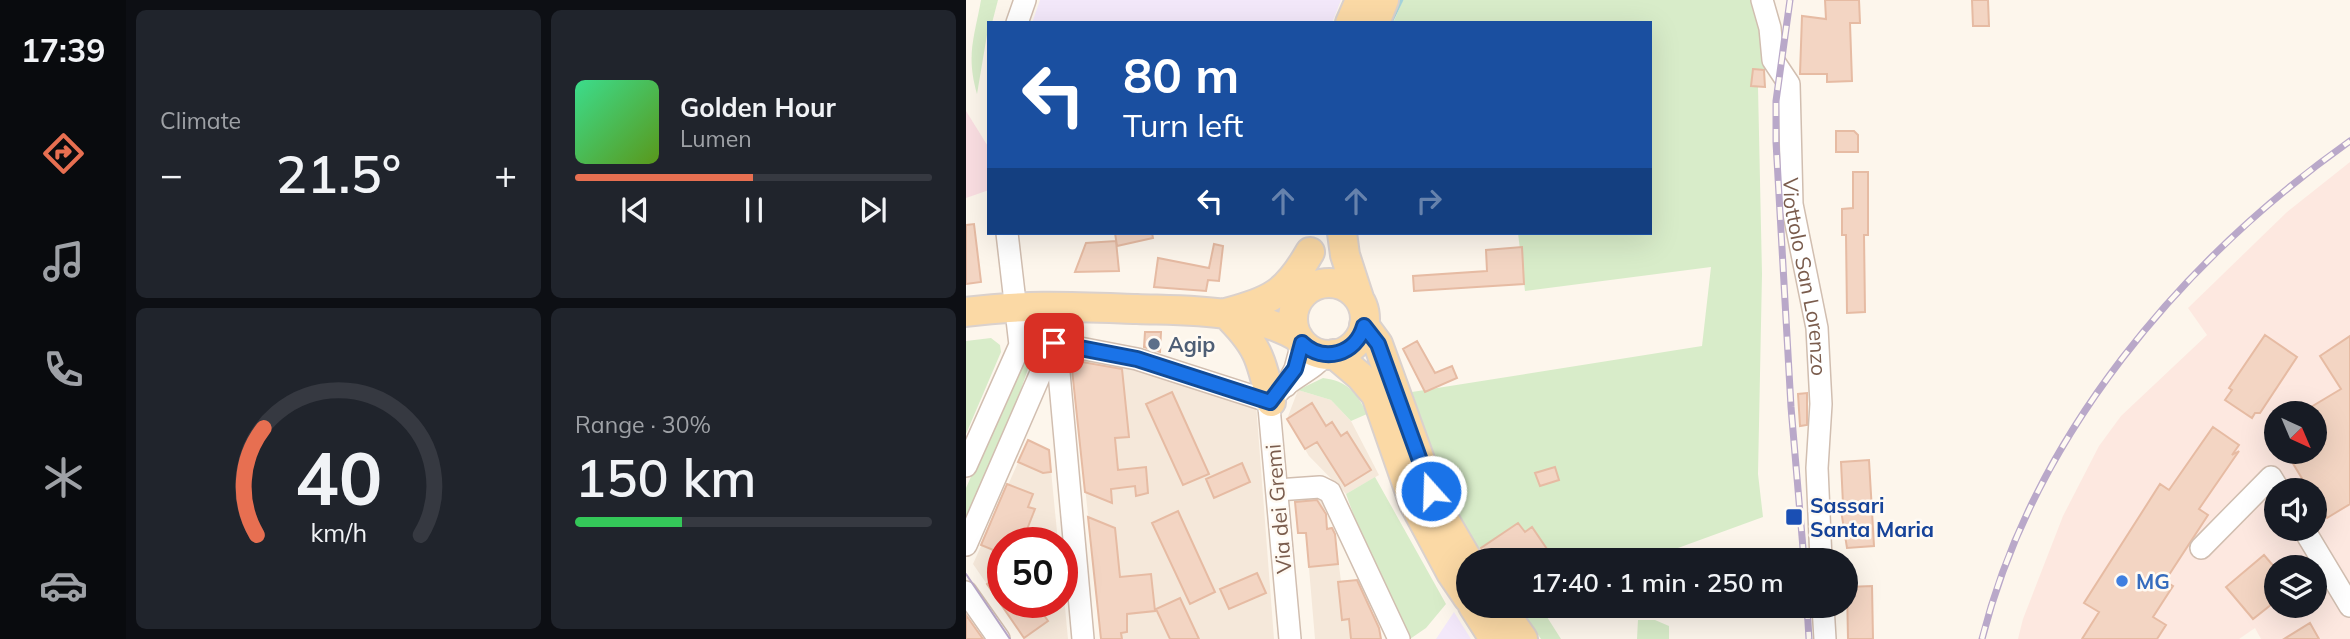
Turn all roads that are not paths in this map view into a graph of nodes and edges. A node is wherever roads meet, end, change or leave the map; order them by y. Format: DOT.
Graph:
graph roads {
  1 [pos="1025,0"];
  2 [pos="1360,0"];
  3 [pos="1384,0"];
  4 [pos="1762,0"];
  5 [pos="1018,21"];
  6 [pos="1351,21"];
  7 [pos="1376,21"];
  8 [pos="1007,235"];
  9 [pos="1342,235"];
  10 [pos="1313,242"];
  11 [pos="1297,292"];
  12 [pos="1359,298"];
  13 [pos="1016,305"];
  14 [pos="1053,306"];
  15 [pos="966,312"];
  16 [pos="1225,313"];
  17 [pos="1364,326"];
  18 [pos="1054,343"];
  19 [pos="1320,354"];
  20 [pos="1278,394"];
  21 [pos="966,466"];
  22 [pos="2264,484"];
  23 [pos="1277,490"];
  24 [pos="2311,541"];
  25 [pos="966,545"];
  26 [pos="1461,548"];
  27 [pos="1820,548"];
  28 [pos="2201,548"];
  29 [pos="1456,580"];
  30 [pos="966,592"];
  31 [pos="2350,606"];
  32 [pos="1481,618"];
  33 [pos="1508,618"];
  34 [pos="1824,618"];
  35 [pos="999,639"];
  36 [pos="1083,639"];
  37 [pos="1290,639"];
  38 [pos="1398,639"];
  39 [pos="1494,639"];
  40 [pos="1523,639"];
  41 [pos="1825,639"];
  1 -- 5 [label="street"];
  2 -- 6 [label="main road"];
  3 -- 7 [label="main road"];
  4 -- 27 [label="street, Viottolo San Lorenzo"];
  8 -- 13 [label="street"];
  9 -- 12 [label="main road"];
  10 -- 11 [label="main road"];
  11 -- 12 [label="main road"];
  11 -- 16 [label="main road"];
  11 -- 19 [label="main road"];
  12 -- 17 [label="main road"];
  13 -- 14 [label="main road"];
  13 -- 15 [label="main road"];
  13 -- 21 [label="street"];
  14 -- 16 [label="main road"];
  14 -- 18 [label="street"];
  16 -- 19 [label="main road"];
  16 -- 20 [label="main road"];
  17 -- 19 [label="main road"];
  17 -- 26 [label="main road"];
  18 -- 20 [label="street"];
  18 -- 25 [label="street"];
  18 -- 36 [label="street"];
  19 -- 20 [label="street, Via dei Gremi"];
  19 -- 29 [label="main road"];
  20 -- 23 [label="street, Via dei Gremi"];
  22 -- 28 [label="street"];
  23 -- 37 [label="street, Via dei Gremi"];
  23 -- 38 [label="street"];
  24 -- 31 [label="street"];
  30 -- 35 [label="street"];
  32 -- 39 [label="main road"];
  33 -- 40 [label="main road"];
  34 -- 41 [label="street"];
}
